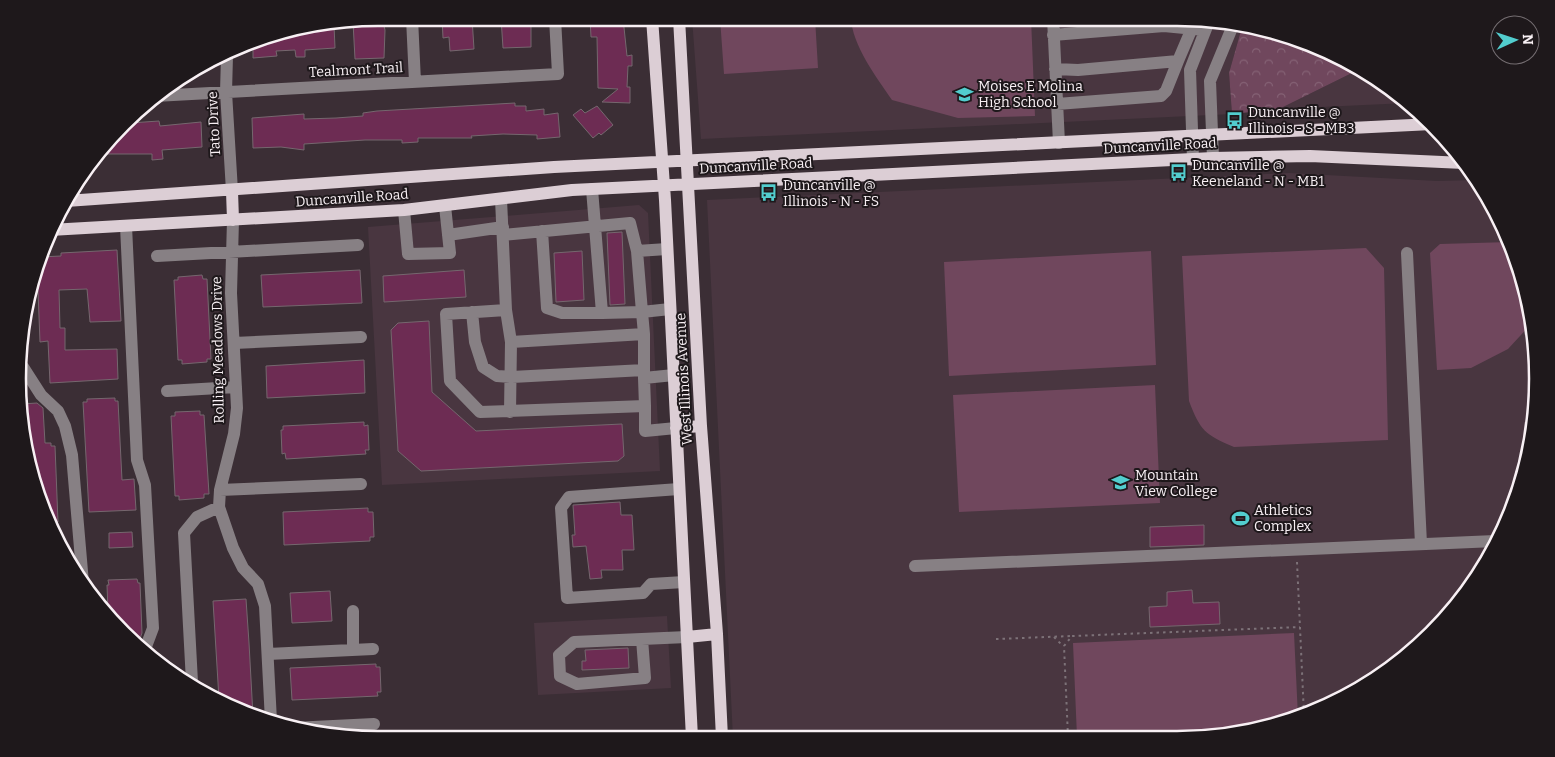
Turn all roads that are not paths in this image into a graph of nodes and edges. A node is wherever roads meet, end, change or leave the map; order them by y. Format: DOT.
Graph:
graph roads {
  1 [pos="412,26"];
  2 [pos="555,26"];
  3 [pos="653,26"];
  4 [pos="680,26"];
  5 [pos="1053,26"];
  6 [pos="1198,27"];
  7 [pos="1192,28"];
  8 [pos="1206,28"];
  9 [pos="1231,31"];
  10 [pos="1054,35"];
  11 [pos="1178,60"];
  12 [pos="227,61"];
  13 [pos="1055,69"];
  14 [pos="415,82"];
  15 [pos="226,92"];
  16 [pos="170,95"];
  17 [pos="1057,104"];
  18 [pos="1421,125"];
  19 [pos="1213,136"];
  20 [pos="1192,137"];
  21 [pos="1058,143"];
  22 [pos="1213,158"];
  23 [pos="687,160"];
  24 [pos="1193,160"];
  25 [pos="663,161"];
  26 [pos="1455,163"];
  27 [pos="688,184"];
  28 [pos="664,185"];
  29 [pos="592,189"];
  30 [pos="232,191"];
  31 [pos="501,199"];
  32 [pos="74,201"];
  33 [pos="445,206"];
  34 [pos="404,210"];
  35 [pos="233,220"];
  36 [pos="126,226"];
  37 [pos="596,226"];
  38 [pos="60,229"];
  39 [pos="503,231"];
  40 [pos="542,231"];
  41 [pos="448,235"];
  42 [pos="358,245"];
  43 [pos="667,249"];
  44 [pos="231,251"];
  45 [pos="636,251"];
  46 [pos="1407,253"];
  47 [pos="157,256"];
  48 [pos="670,309"];
  49 [pos="506,310"];
  50 [pos="472,312"];
  51 [pos="642,312"];
  52 [pos="602,313"];
  53 [pos="644,334"];
  54 [pos="361,337"];
  55 [pos="234,342"];
  56 [pos="511,342"];
  57 [pos="26,373"];
  58 [pos="644,374"];
  59 [pos="674,375"];
  60 [pos="512,377"];
  61 [pos="236,387"];
  62 [pos="167,391"];
  63 [pos="645,406"];
  64 [pos="510,412"];
  65 [pos="701,426"];
  66 [pos="676,428"];
  67 [pos="362,484"];
  68 [pos="679,489"];
  69 [pos="220,490"];
  70 [pos="219,507"];
  71 [pos="1489,541"];
  72 [pos="1421,544"];
  73 [pos="914,566"];
  74 [pos="82,568"];
  75 [pos="684,582"];
  76 [pos="353,611"];
  77 [pos="717,634"];
  78 [pos="687,637"];
  79 [pos="642,639"];
  80 [pos="147,644"];
  81 [pos="372,649"];
  82 [pos="353,650"];
  83 [pos="268,654"];
  84 [pos="192,677"];
  85 [pos="271,714"];
  86 [pos="374,724"];
  87 [pos="324,726"];
  88 [pos="692,731"];
  89 [pos="722,731"];
  1 -- 14 [label="street"];
  2 -- 14 [label="street, Tealmont Trail"];
  3 -- 25 [label="main road, West Illinois Avenue"];
  4 -- 23 [label="main road, West Illinois Avenue"];
  5 -- 10 [label="street"];
  6 -- 7 [label="street"];
  7 -- 10 [label="street"];
  7 -- 11 [label="street"];
  8 -- 20 [label="street"];
  9 -- 19 [label="street"];
  10 -- 13 [label="street"];
  11 -- 13 [label="street"];
  11 -- 17 [label="street"];
  12 -- 15 [label="street, Tato Drive"];
  13 -- 17 [label="street"];
  14 -- 15 [label="street, Tealmont Trail"];
  15 -- 16 [label="street, Tealmont Trail"];
  15 -- 30 [label="street, Tato Drive"];
  17 -- 21 [label="street"];
  18 -- 19 [label="main road, Duncanville Road"];
  19 -- 20 [label="main road, Duncanville Road"];
  19 -- 22 [label="street"];
  20 -- 21 [label="main road, Duncanville Road"];
  20 -- 24 [label="street"];
  21 -- 23 [label="main road, Duncanville Road"];
  22 -- 24 [label="main road, Duncanville Road"];
  22 -- 26 [label="main road, Duncanville Road"];
  23 -- 25 [label="main road, Duncanville Road"];
  23 -- 27 [label="main road, West Illinois Avenue"];
  24 -- 27 [label="main road, Duncanville Road"];
  25 -- 28 [label="main road, West Illinois Avenue"];
  25 -- 30 [label="main road, Duncanville Road"];
  27 -- 28 [label="main road, Duncanville Road"];
  27 -- 65 [label="main road, West Illinois Avenue"];
  28 -- 29 [label="main road, Duncanville Road"];
  28 -- 43 [label="main road, West Illinois Avenue"];
  29 -- 31 [label="main road, Duncanville Road"];
  29 -- 37 [label="street"];
  30 -- 32 [label="main road, Duncanville Road"];
  30 -- 35 [label="main road"];
  31 -- 33 [label="main road, Duncanville Road"];
  31 -- 39 [label="street"];
  33 -- 34 [label="main road, Duncanville Road"];
  33 -- 41 [label="street"];
  34 -- 35 [label="main road, Duncanville Road"];
  34 -- 41 [label="street"];
  35 -- 36 [label="main road, Duncanville Road"];
  35 -- 44 [label="street, Rolling Meadows Drive"];
  36 -- 38 [label="main road, Duncanville Road"];
  36 -- 80 [label="street"];
  37 -- 40 [label="street"];
  37 -- 45 [label="street"];
  37 -- 52 [label="street"];
  39 -- 40 [label="street"];
  39 -- 41 [label="street"];
  39 -- 49 [label="street"];
  40 -- 52 [label="street"];
  42 -- 44 [label="street"];
  43 -- 45 [label="street"];
  43 -- 48 [label="main road, West Illinois Avenue"];
  44 -- 47 [label="street"];
  44 -- 55 [label="street, Rolling Meadows Drive"];
  45 -- 51 [label="street"];
  46 -- 72 [label="street"];
  48 -- 51 [label="street"];
  48 -- 59 [label="main road, West Illinois Avenue"];
  49 -- 50 [label="street"];
  49 -- 56 [label="street"];
  50 -- 60 [label="street"];
  50 -- 64 [label="street"];
  51 -- 52 [label="street"];
  51 -- 53 [label="street"];
  53 -- 56 [label="street"];
  53 -- 58 [label="street"];
  54 -- 55 [label="street"];
  55 -- 61 [label="street, Rolling Meadows Drive"];
  56 -- 60 [label="street"];
  57 -- 74 [label="street"];
  58 -- 59 [label="street"];
  58 -- 60 [label="street"];
  58 -- 63 [label="street"];
  59 -- 66 [label="main road, West Illinois Avenue"];
  60 -- 64 [label="street"];
  61 -- 62 [label="street"];
  61 -- 69 [label="street, Rolling Meadows Drive"];
  63 -- 64 [label="street"];
  63 -- 66 [label="street"];
  65 -- 66 [label="main road"];
  65 -- 77 [label="main road, West Illinois Avenue"];
  66 -- 68 [label="main road, West Illinois Avenue"];
  67 -- 69 [label="street"];
  68 -- 75 [label="main road, West Illinois Avenue"];
  68 -- 75 [label="street"];
  69 -- 70 [label="street, Rolling Meadows Drive"];
  70 -- 83 [label="street, Rolling Meadows Drive"];
  70 -- 84 [label="street"];
  71 -- 72 [label="street"];
  72 -- 73 [label="street"];
  75 -- 78 [label="main road, West Illinois Avenue"];
  76 -- 82 [label="street"];
  77 -- 78 [label="main road"];
  77 -- 89 [label="main road, West Illinois Avenue"];
  78 -- 79 [label="street"];
  78 -- 88 [label="main road, West Illinois Avenue"];
  79 -- 79 [label="street"];
  81 -- 82 [label="street"];
  82 -- 83 [label="street"];
  83 -- 85 [label="street, Rolling Meadows Drive"];
  86 -- 87 [label="street"];
}
